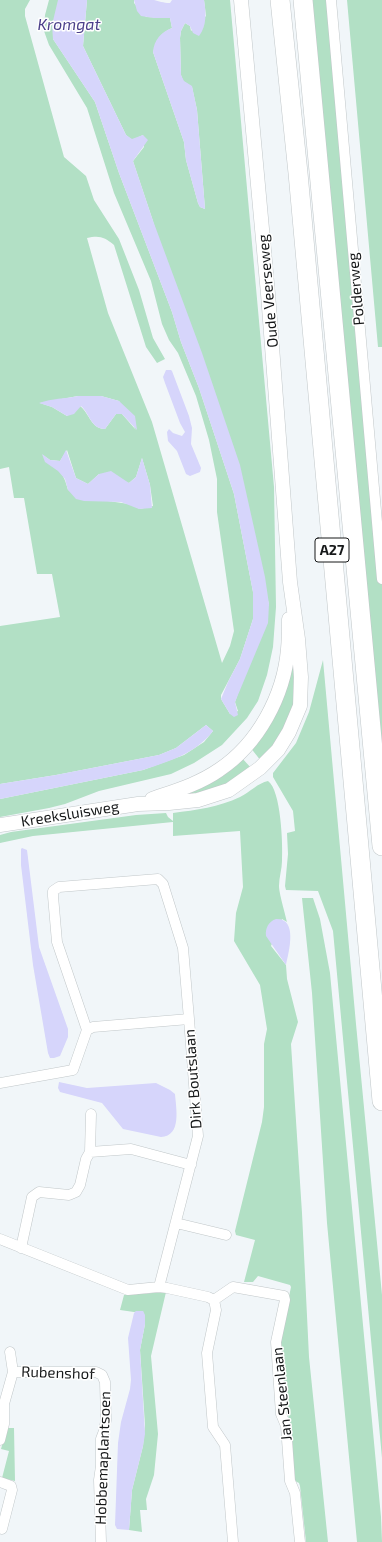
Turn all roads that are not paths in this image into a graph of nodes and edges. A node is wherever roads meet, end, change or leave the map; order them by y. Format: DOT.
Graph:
graph roads {
  1 [pos="241,0"];
  2 [pos="280,0"];
  3 [pos="303,0"];
  4 [pos="331,0"];
  5 [pos="382,579"];
  6 [pos="290,582"];
  7 [pos="244,749"];
  8 [pos="260,768"];
  9 [pos="138,804"];
  10 [pos="0,825"];
  11 [pos="382,846"];
  12 [pos="189,1019"];
  13 [pos="87,1030"];
  14 [pos="0,1083"];
  15 [pos="382,1101"];
  16 [pos="91,1114"];
  17 [pos="90,1152"];
  18 [pos="191,1164"];
  19 [pos="176,1223"];
  20 [pos="226,1235"];
  21 [pos="0,1239"];
  22 [pos="21,1248"];
  23 [pos="159,1287"];
  24 [pos="214,1300"];
  25 [pos="10,1352"];
  26 [pos="13,1372"];
  27 [pos="102,1375"];
  28 [pos="0,1440"];
  29 [pos="0,1482"];
  30 [pos="2,1529"];
  31 [pos="101,1542"];
  32 [pos="233,1542"];
  33 [pos="300,1542"];
  1 -- 6 [label="street, Oude Veerseweg"];
  2 -- 15 [label="highway, A27"];
  3 -- 11 [label="highway, A27"];
  4 -- 5 [label="street, Polderweg"];
  6 -- 7 [label="street, Oude Veerseweg"];
  6 -- 8 [label="street, Oude Veerseweg"];
  7 -- 9 [label="street, Kreeksluisweg"];
  8 -- 9 [label="street, Kreeksluisweg"];
  9 -- 10 [label="street, Kreeksluisweg"];
  12 -- 13 [label="street, Dirk Boutslaan"];
  12 -- 13 [label="street"];
  12 -- 18 [label="street, Dirk Boutslaan"];
  13 -- 14 [label="street"];
  16 -- 17 [label="street"];
  17 -- 18 [label="street"];
  17 -- 22 [label="street"];
  18 -- 19 [label="street, Dirk Boutslaan"];
  19 -- 20 [label="street"];
  19 -- 23 [label="street, Dirk Boutslaan"];
  21 -- 22 [label="street"];
  22 -- 23 [label="street"];
  23 -- 24 [label="street"];
  24 -- 32 [label="street"];
  24 -- 33 [label="street, Jan Steenlaan"];
  25 -- 26 [label="street, Rubenshof"];
  26 -- 27 [label="street, Rubenshof"];
  26 -- 28 [label="street, Rubenshof"];
  27 -- 31 [label="street, Hobbemaplantsoen"];
  29 -- 30 [label="street"];
}
